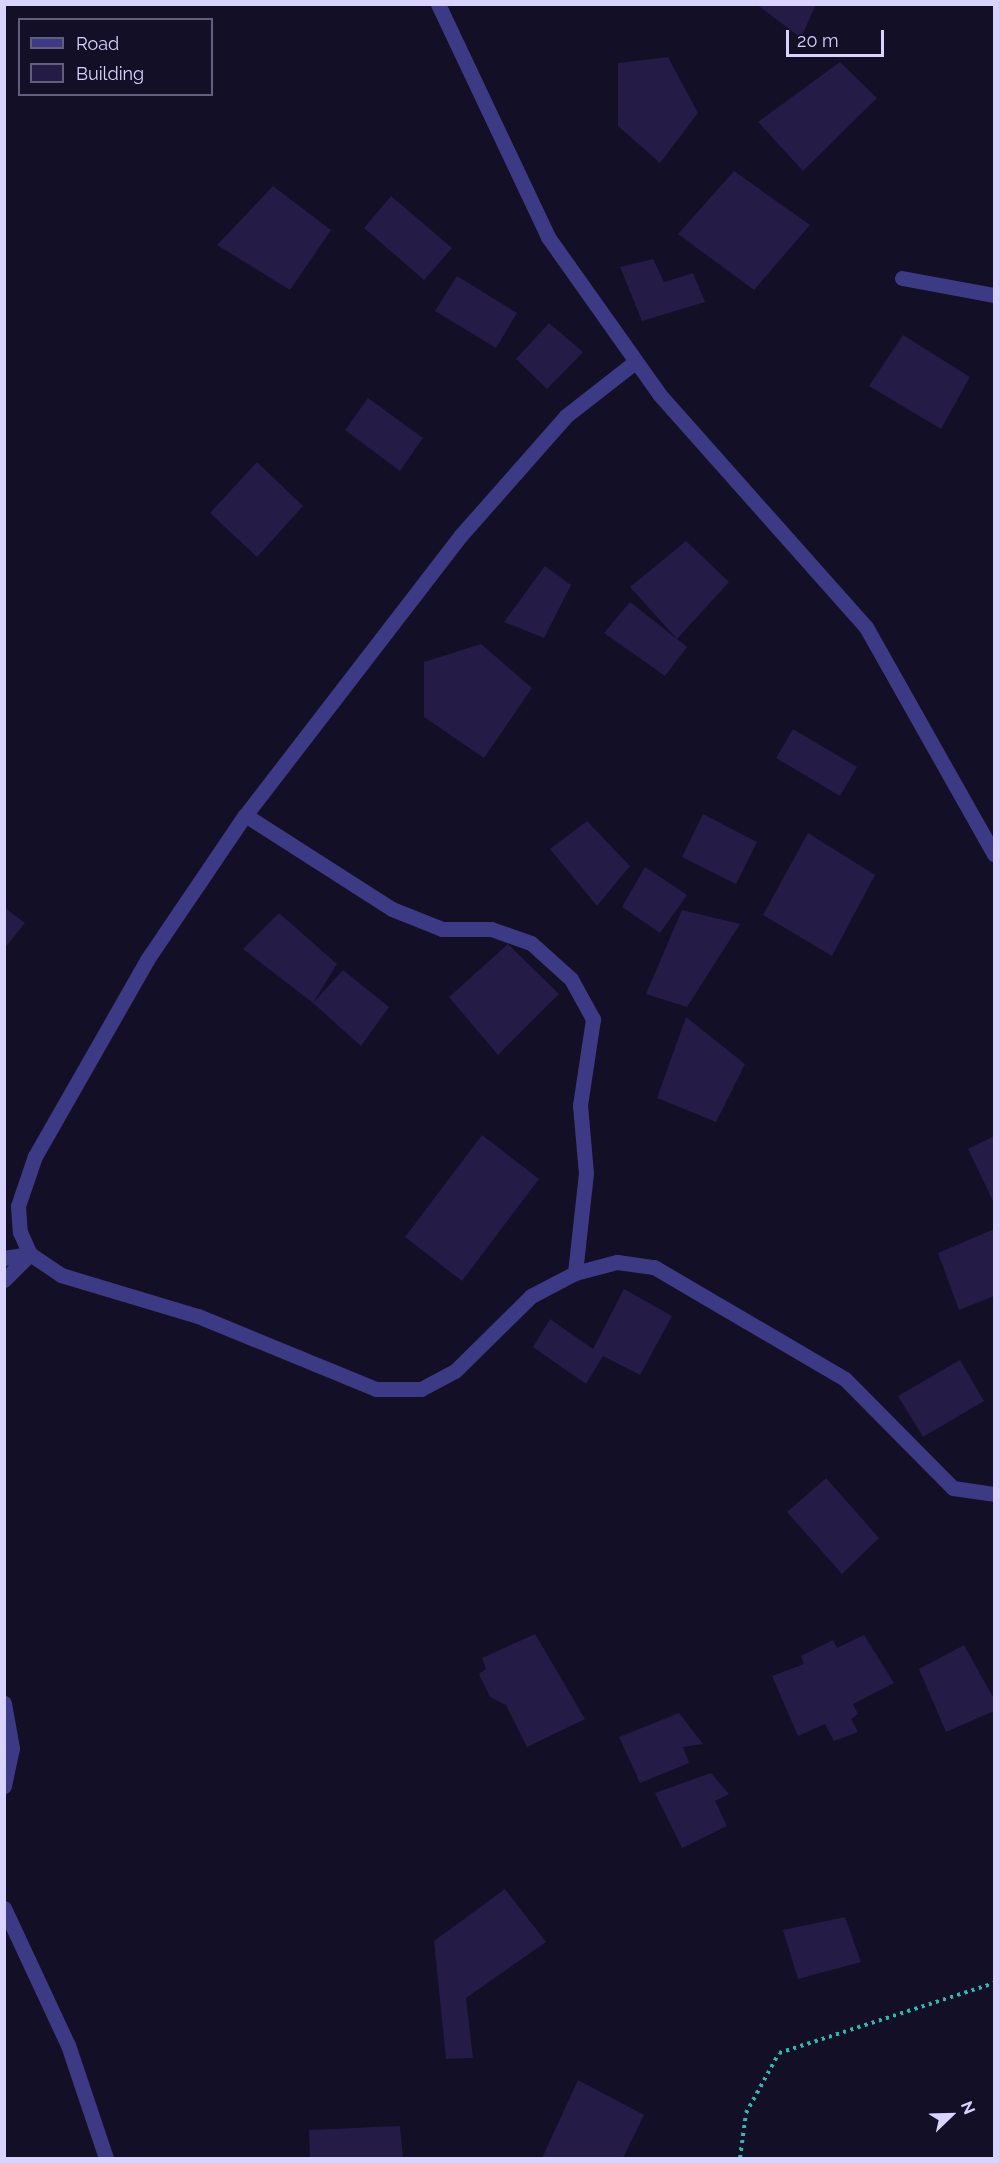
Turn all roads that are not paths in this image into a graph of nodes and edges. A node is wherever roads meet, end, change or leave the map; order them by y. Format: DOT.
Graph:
graph roads {
  1 [pos="438,4"];
  2 [pos="902,278"];
  3 [pos="994,295"];
  4 [pos="635,362"];
  5 [pos="245,815"];
  6 [pos="994,854"];
  7 [pos="30,1254"];
  8 [pos="4,1258"];
  9 [pos="575,1273"];
  10 [pos="4,1280"];
  11 [pos="994,1494"];
  12 [pos="4,1703"];
  13 [pos="4,1786"];
  14 [pos="4,1908"];
  15 [pos="106,2158"];
  1 -- 4 [label="street"];
  2 -- 3 [label="street"];
  4 -- 5 [label="street"];
  4 -- 6 [label="street"];
  5 -- 7 [label="street"];
  5 -- 9 [label="street"];
  7 -- 8 [label="street"];
  7 -- 9 [label="street"];
  7 -- 10 [label="street"];
  9 -- 11 [label="street"];
  12 -- 13 [label="street"];
  14 -- 15 [label="street"];
}
